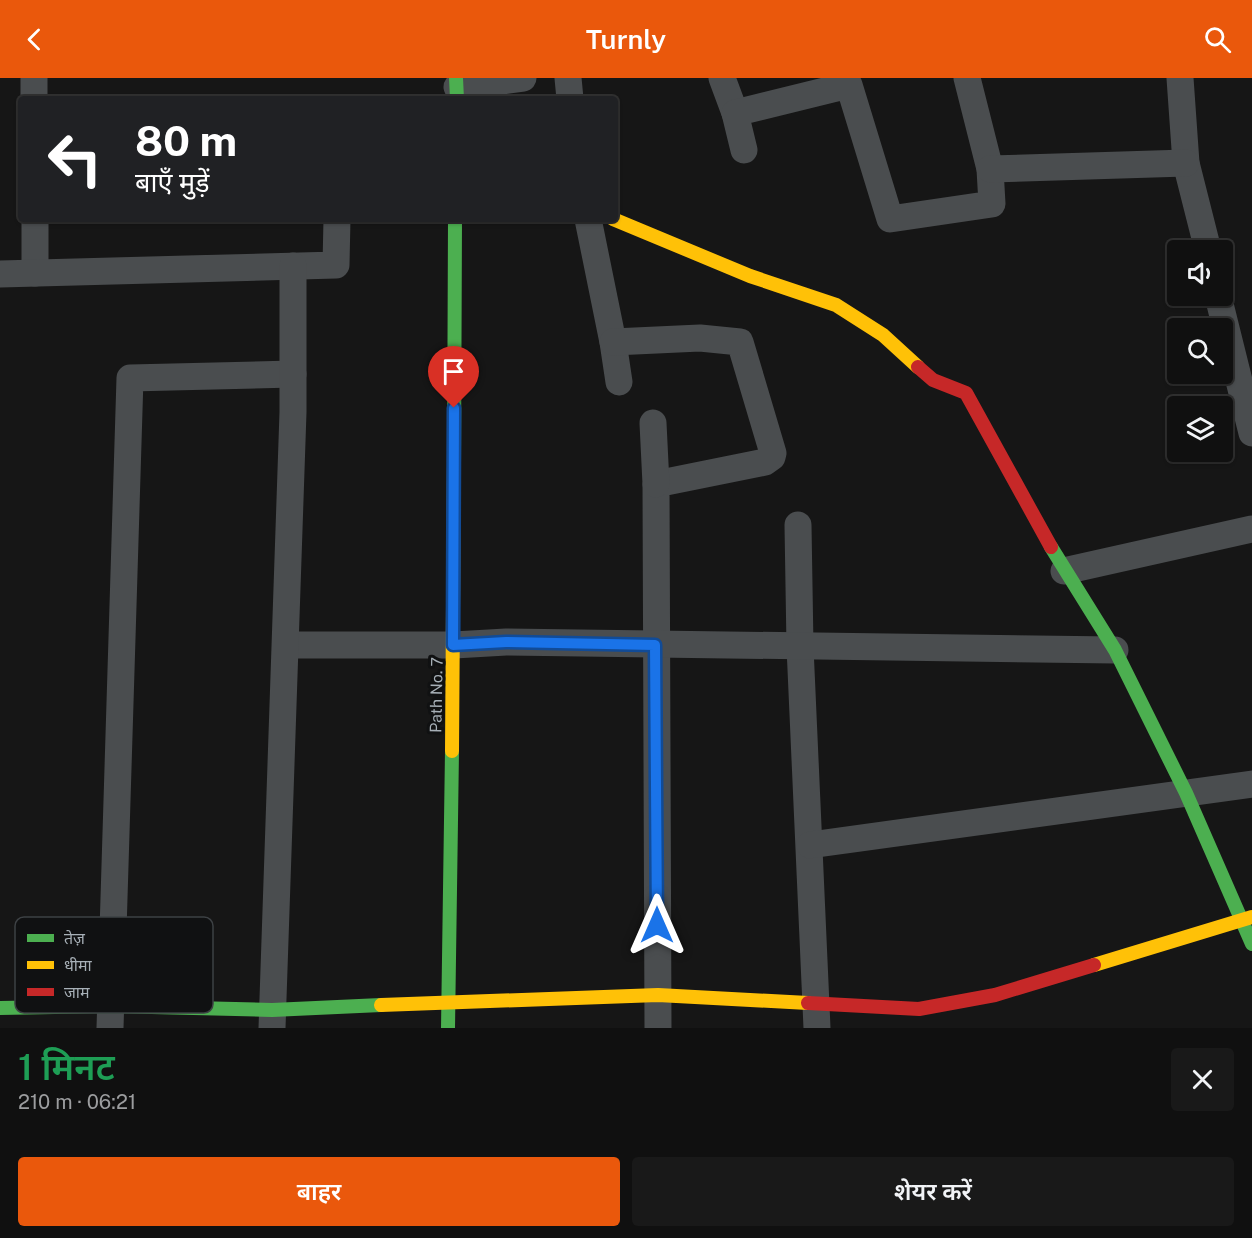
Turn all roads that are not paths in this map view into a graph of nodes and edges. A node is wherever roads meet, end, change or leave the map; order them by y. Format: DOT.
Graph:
graph roads {
  1 [pos="34,78"];
  2 [pos="523,78"];
  3 [pos="567,78"];
  4 [pos="722,78"];
  5 [pos="967,78"];
  6 [pos="1180,78"];
  7 [pos="457,88"];
  8 [pos="34,96"];
  9 [pos="570,96"];
  10 [pos="735,113"];
  11 [pos="744,150"];
  12 [pos="1186,163"];
  13 [pos="990,169"];
  14 [pos="618,221"];
  15 [pos="35,222"];
  16 [pos="337,222"];
  17 [pos="455,222"];
  18 [pos="589,222"];
  19 [pos="1205,240"];
  20 [pos="293,266"];
  21 [pos="35,273"];
  22 [pos="0,274"];
  23 [pos="1220,306"];
  24 [pos="613,342"];
  25 [pos="293,374"];
  26 [pos="619,382"];
  27 [pos="653,423"];
  28 [pos="1252,433"];
  29 [pos="656,484"];
  30 [pos="798,525"];
  31 [pos="1252,529"];
  32 [pos="1064,571"];
  33 [pos="286,645"];
  34 [pos="453,645"];
  35 [pos="655,645"];
  36 [pos="800,647"];
  37 [pos="1115,650"];
  38 [pos="1252,784"];
  39 [pos="1186,793"];
  40 [pos="810,845"];
  41 [pos="113,917"];
  42 [pos="1247,918"];
  43 [pos="1252,945"];
  44 [pos="658,995"];
  45 [pos="448,1002"];
  46 [pos="0,1008"];
  47 [pos="15,1009"];
  48 [pos="61,1013"];
  49 [pos="817,1016"];
  50 [pos="110,1017"];
  51 [pos="272,1019"];
  52 [pos="448,1028"];
  53 [pos="658,1028"];
  1 -- 8 [label="street"];
  2 -- 7 [label="street"];
  3 -- 9 [label="street"];
  4 -- 10 [label="street"];
  5 -- 13 [label="street"];
  6 -- 12 [label="street"];
  10 -- 11 [label="street"];
  10 -- 13 [label="street"];
  12 -- 13 [label="street"];
  12 -- 19 [label="street"];
  14 -- 32 [label="street"];
  15 -- 21 [label="street"];
  16 -- 20 [label="street"];
  17 -- 34 [label="street, Path No. 7"];
  18 -- 24 [label="street"];
  20 -- 21 [label="street"];
  20 -- 25 [label="street"];
  21 -- 22 [label="street"];
  23 -- 28 [label="street"];
  24 -- 26 [label="street"];
  24 -- 29 [label="street"];
  25 -- 33 [label="street"];
  25 -- 41 [label="street"];
  27 -- 29 [label="street"];
  29 -- 35 [label="street"];
  30 -- 36 [label="street"];
  31 -- 32 [label="street"];
  32 -- 37 [label="street"];
  33 -- 34 [label="street"];
  33 -- 51 [label="street"];
  34 -- 35 [label="street"];
  34 -- 45 [label="street, Path No. 7"];
  35 -- 36 [label="street"];
  35 -- 44 [label="street"];
  36 -- 37 [label="street"];
  36 -- 40 [label="street"];
  37 -- 39 [label="street"];
  38 -- 39 [label="street"];
  39 -- 40 [label="street"];
  39 -- 42 [label="street"];
  40 -- 49 [label="street"];
  42 -- 43 [label="street"];
  42 -- 49 [label="street"];
  44 -- 45 [label="street"];
  44 -- 49 [label="street"];
  44 -- 53 [label="street"];
  45 -- 51 [label="street"];
  45 -- 52 [label="street, Path No. 7"];
  46 -- 47 [label="street"];
  48 -- 50 [label="street"];
  50 -- 51 [label="street"];
}
